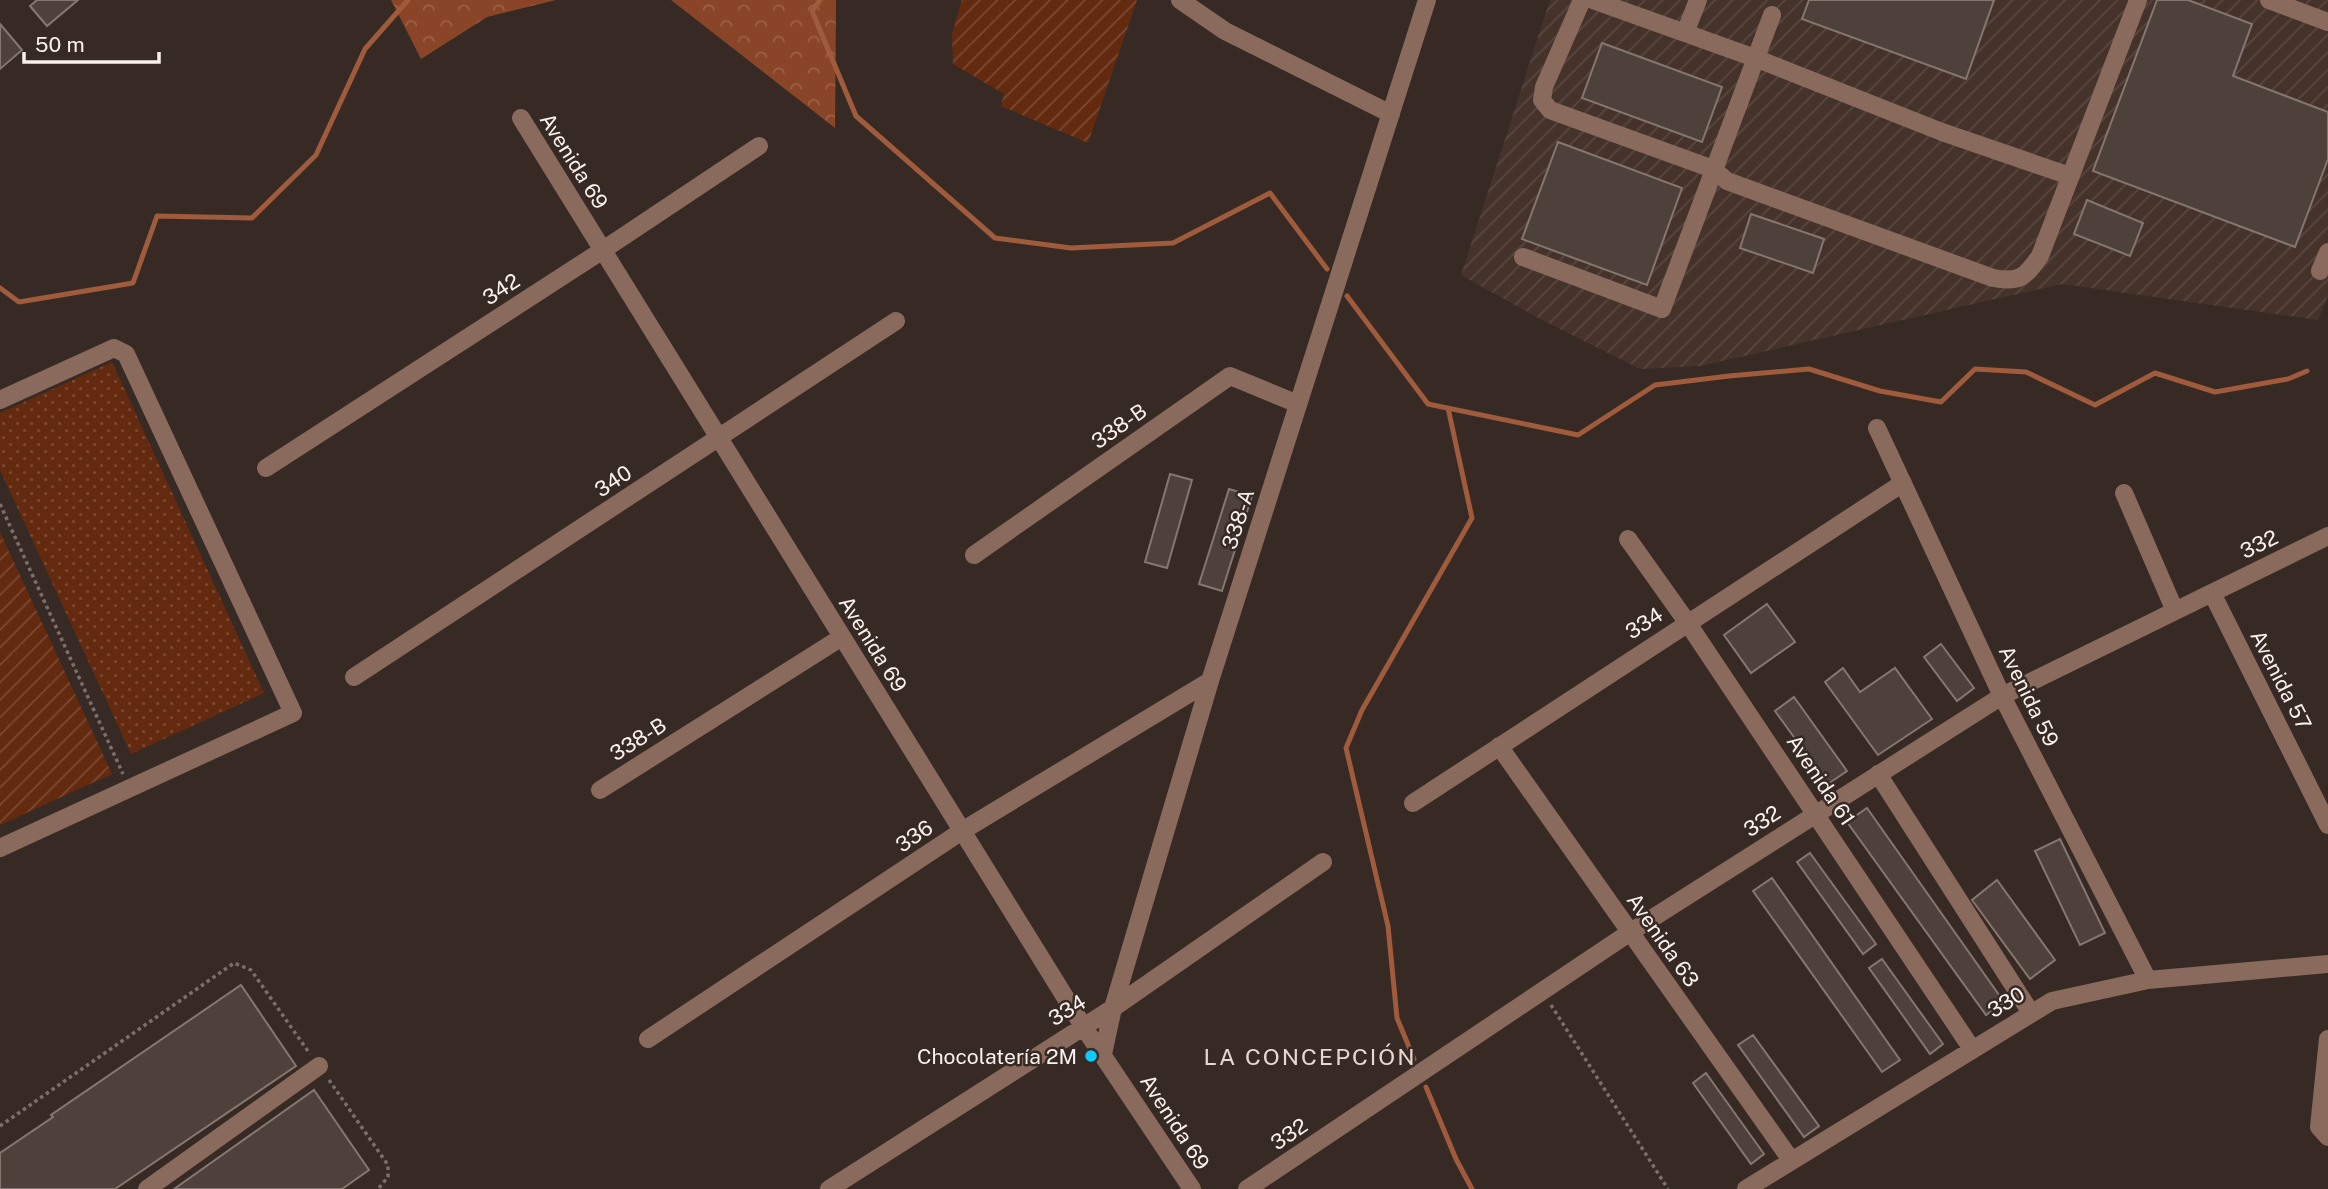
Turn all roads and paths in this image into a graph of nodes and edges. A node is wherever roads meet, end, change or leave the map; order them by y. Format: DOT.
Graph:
graph roads {
  1 [pos="1180,0"];
  2 [pos="1427,0"];
  3 [pos="1582,0"];
  4 [pos="1593,0"];
  5 [pos="1698,0"];
  6 [pos="2138,0"];
  7 [pos="2269,0"];
  8 [pos="1772,15"];
  9 [pos="2328,22"];
  10 [pos="1685,33"];
  11 [pos="1755,58"];
  12 [pos="1391,114"];
  13 [pos="521,118"];
  14 [pos="759,146"];
  15 [pos="1713,169"];
  16 [pos="2070,176"];
  17 [pos="603,250"];
  18 [pos="2328,252"];
  19 [pos="1524,257"];
  20 [pos="2320,271"];
  21 [pos="896,321"];
  22 [pos="0,401"];
  23 [pos="1298,404"];
  24 [pos="1877,428"];
  25 [pos="720,439"];
  26 [pos="266,468"];
  27 [pos="1903,483"];
  28 [pos="2124,493"];
  29 [pos="0,504"];
  30 [pos="2328,536"];
  31 [pos="1628,538"];
  32 [pos="974,555"];
  33 [pos="2212,593"];
  34 [pos="2175,611"];
  35 [pos="1687,622"];
  36 [pos="842,638"];
  37 [pos="354,677"];
  38 [pos="1210,681"];
  39 [pos="2002,696"];
  40 [pos="1499,746"];
  41 [pos="1878,774"];
  42 [pos="130,788"];
  43 [pos="600,790"];
  44 [pos="1413,803"];
  45 [pos="1816,814"];
  46 [pos="2328,825"];
  47 [pos="962,831"];
  48 [pos="0,848"];
  49 [pos="1324,862"];
  50 [pos="1629,933"];
  51 [pos="2328,964"];
  52 [pos="2148,980"];
  53 [pos="1542,991"];
  54 [pos="1113,1008"];
  55 [pos="2031,1013"];
  56 [pos="1083,1026"];
  57 [pos="649,1039"];
  58 [pos="2328,1039"];
  59 [pos="1972,1049"];
  60 [pos="1103,1054"];
  61 [pos="319,1066"];
  62 [pos="0,1126"];
  63 [pos="2328,1138"];
  64 [pos="1791,1160"];
  65 [pos="147,1189"];
  66 [pos="378,1189"];
  67 [pos="829,1189"];
  68 [pos="1192,1189"];
  69 [pos="1247,1189"];
  70 [pos="1668,1189"];
  71 [pos="1746,1189"];
  1 -- 12 [label="street"];
  2 -- 12 [label="street, 338-A"];
  3 -- 15 [label="street"];
  4 -- 10 [label="street"];
  5 -- 10 [label="street"];
  6 -- 16 [label="street"];
  7 -- 9 [label="street"];
  8 -- 11 [label="street"];
  10 -- 11 [label="street"];
  11 -- 15 [label="street"];
  11 -- 16 [label="street"];
  12 -- 23 [label="street, 338-A"];
  13 -- 17 [label="street, Avenida 69"];
  14 -- 17 [label="street, 342"];
  15 -- 16 [label="street"];
  15 -- 19 [label="street"];
  17 -- 25 [label="street, Avenida 69"];
  17 -- 26 [label="street, 342"];
  18 -- 20 [label="street"];
  21 -- 25 [label="street, 340"];
  22 -- 42 [label="street"];
  23 -- 32 [label="street, 338-B"];
  23 -- 38 [label="street, 338-A"];
  24 -- 27 [label="street, Avenida 59"];
  25 -- 36 [label="street, Avenida 69"];
  25 -- 37 [label="street, 340"];
  27 -- 35 [label="street, 334"];
  27 -- 39 [label="street, Avenida 59"];
  28 -- 34 [label="street"];
  29 -- 42 [label="path"];
  30 -- 33 [label="street, 332"];
  31 -- 35 [label="street, Avenida 61"];
  33 -- 34 [label="street, 332"];
  33 -- 46 [label="street, Avenida 57"];
  34 -- 39 [label="street, 332"];
  35 -- 40 [label="street, 334"];
  35 -- 45 [label="street, Avenida 61"];
  36 -- 43 [label="street, 338-B"];
  36 -- 47 [label="street, Avenida 69"];
  38 -- 47 [label="street, 336"];
  38 -- 54 [label="street, 338-A"];
  39 -- 41 [label="street, 332"];
  39 -- 52 [label="street, Avenida 59"];
  40 -- 44 [label="street, 334"];
  40 -- 50 [label="street, Avenida 63"];
  41 -- 45 [label="street, 332"];
  41 -- 55 [label="street"];
  42 -- 48 [label="street"];
  45 -- 50 [label="street, 332"];
  45 -- 59 [label="street, Avenida 61"];
  47 -- 56 [label="street, Avenida 69"];
  47 -- 57 [label="street, 336"];
  49 -- 54 [label="street, 334"];
  50 -- 53 [label="street, 332"];
  50 -- 64 [label="street, Avenida 63"];
  51 -- 52 [label="street, 330"];
  52 -- 55 [label="street, 330"];
  53 -- 69 [label="street, 332"];
  53 -- 70 [label="path"];
  54 -- 56 [label="street, 334"];
  54 -- 60 [label="street, 338-A"];
  55 -- 59 [label="street, 330"];
  56 -- 60 [label="street, Avenida 69"];
  56 -- 67 [label="street, 334"];
  58 -- 63 [label="street"];
  59 -- 64 [label="street, 330"];
  60 -- 68 [label="street, Avenida 69"];
  61 -- 62 [label="path"];
  61 -- 65 [label="street"];
  61 -- 66 [label="path"];
  64 -- 71 [label="street, 330"];
}
